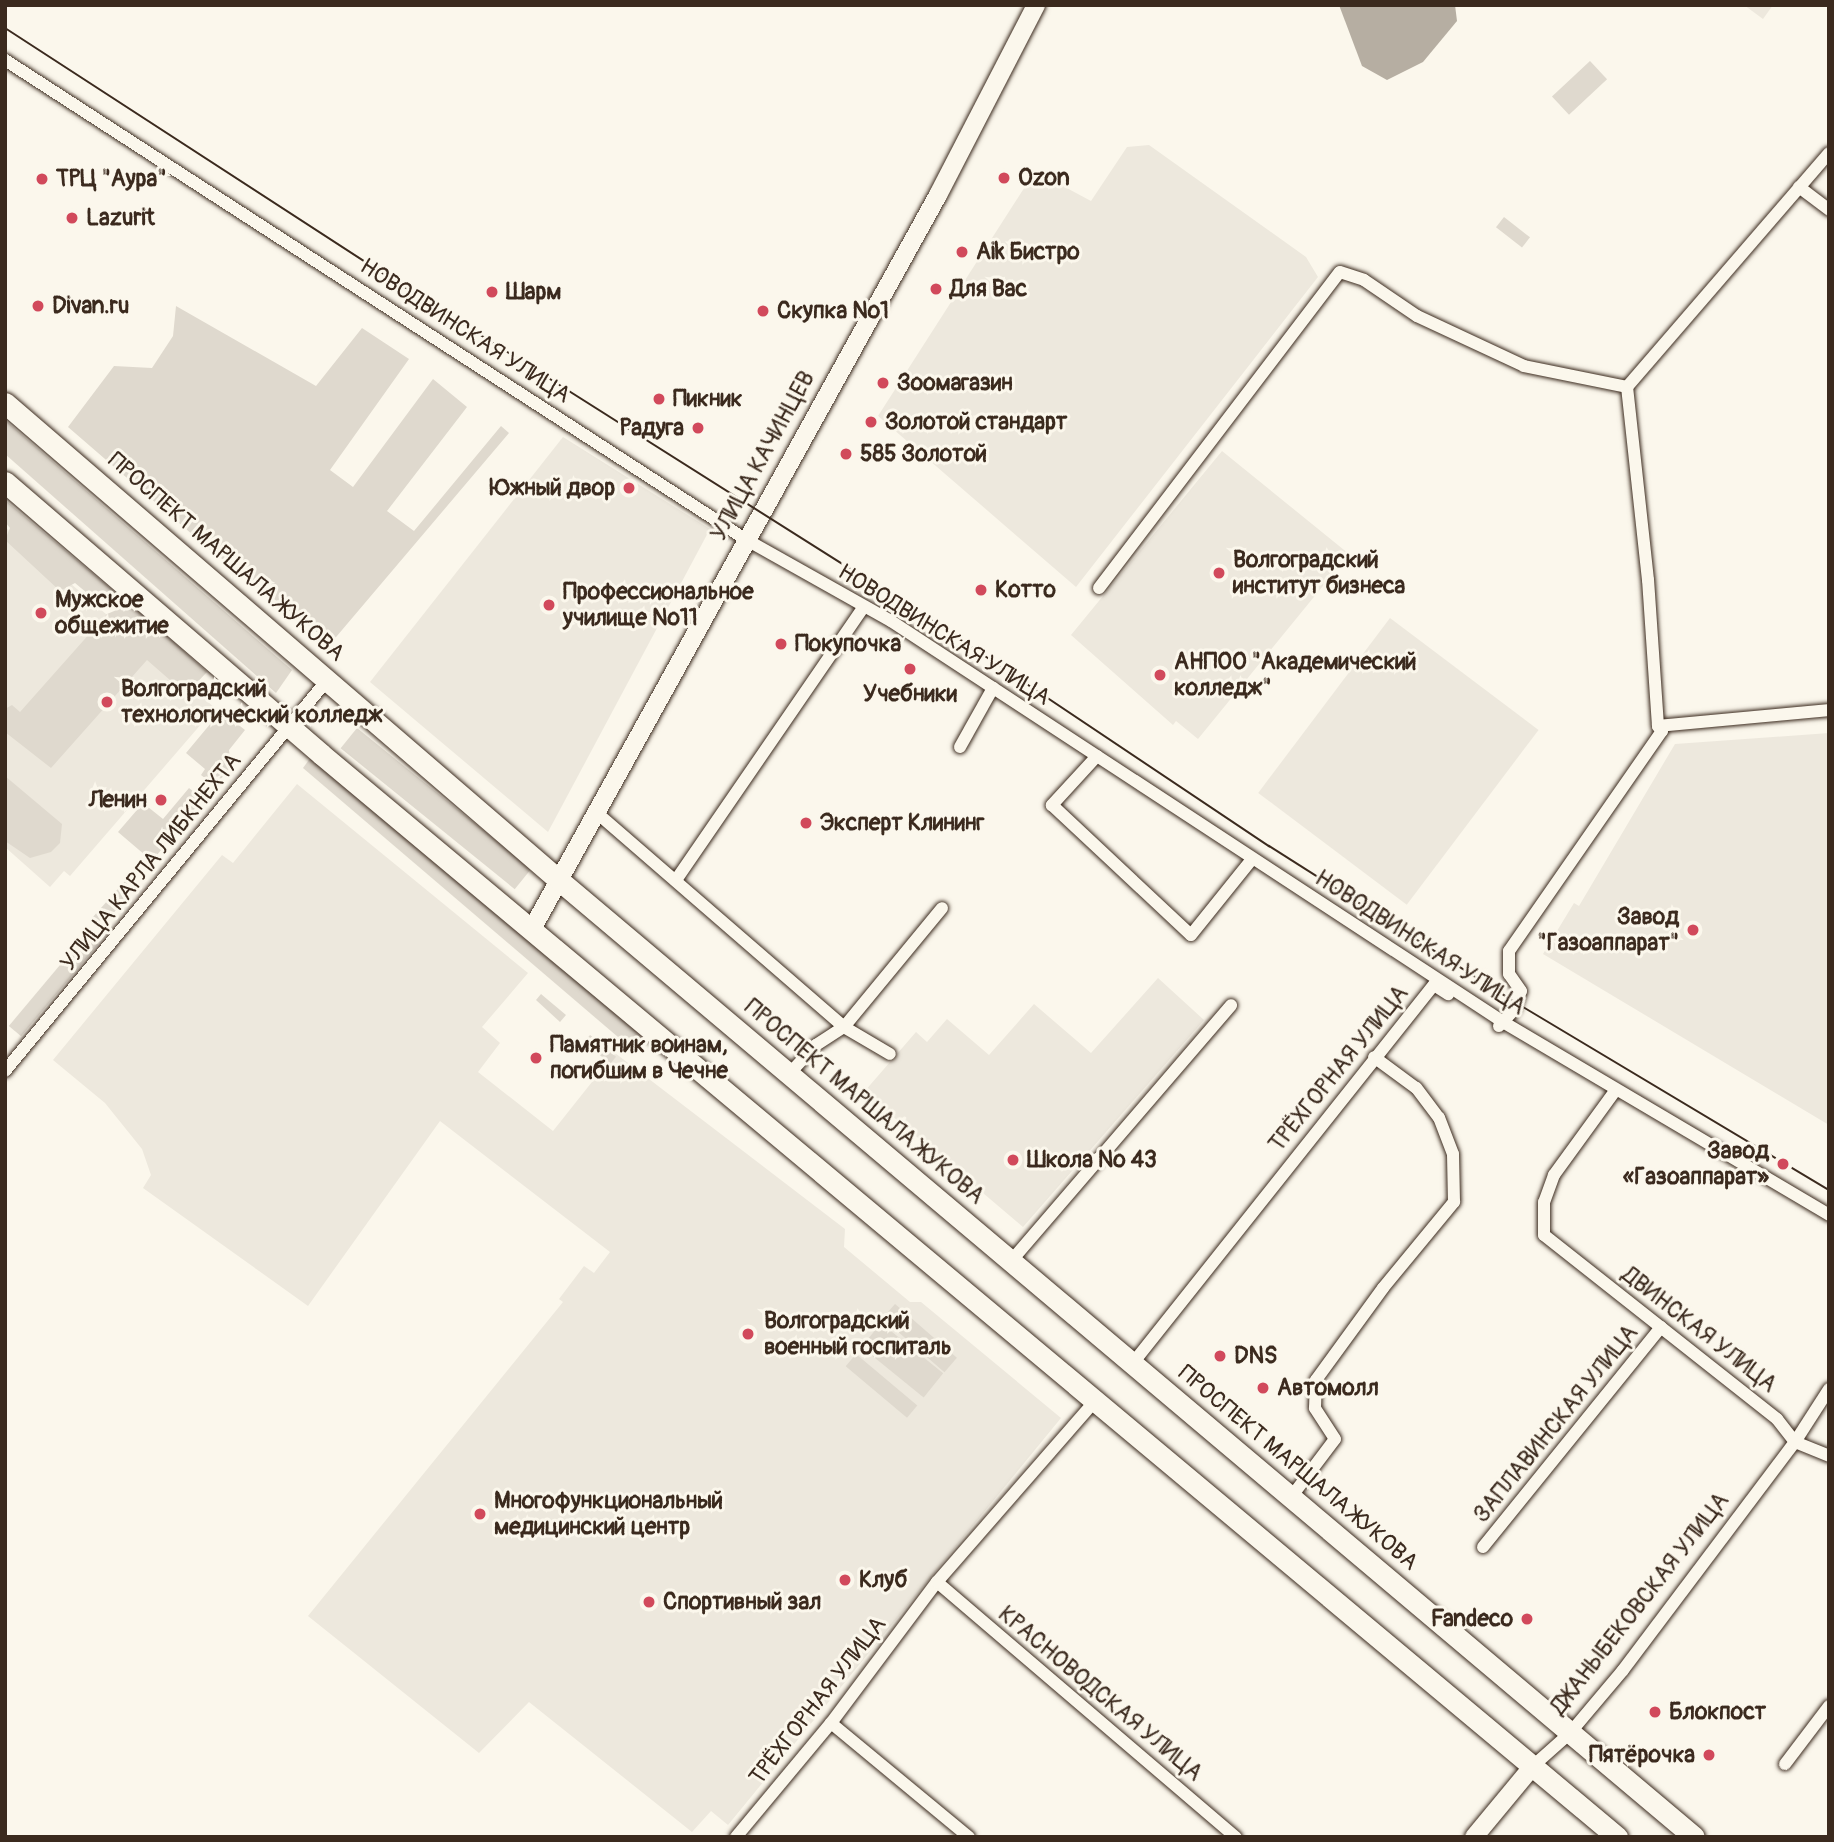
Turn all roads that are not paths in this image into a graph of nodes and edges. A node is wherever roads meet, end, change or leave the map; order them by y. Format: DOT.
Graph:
graph roads {
  1 [pos="1037,5"];
  2 [pos="5,60"];
  3 [pos="1829,153"];
  4 [pos="1799,187"];
  5 [pos="1829,210"];
  6 [pos="1627,387"];
  7 [pos="5,403"];
  8 [pos="5,482"];
  9 [pos="745,539"];
  10 [pos="1099,589"];
  11 [pos="864,606"];
  12 [pos="328,679"];
  13 [pos="993,688"];
  14 [pos="1829,710"];
  15 [pos="287,724"];
  16 [pos="1658,726"];
  17 [pos="960,747"];
  18 [pos="1097,756"];
  19 [pos="597,813"];
  20 [pos="1252,859"];
  21 [pos="676,880"];
  22 [pos="560,881"];
  23 [pos="943,908"];
  24 [pos="532,929"];
  25 [pos="1231,1005"];
  26 [pos="1503,1023"];
  27 [pos="844,1027"];
  28 [pos="890,1054"];
  29 [pos="1374,1057"];
  30 [pos="5,1071"];
  31 [pos="789,1074"];
  32 [pos="1615,1091"];
  33 [pos="1829,1215"];
  34 [pos="1012,1261"];
  35 [pos="1661,1327"];
  36 [pos="1133,1363"];
  37 [pos="1829,1388"];
  38 [pos="1096,1400"];
  39 [pos="1795,1442"];
  40 [pos="1829,1456"];
  41 [pos="1292,1496"];
  42 [pos="1483,1547"];
  43 [pos="937,1582"];
  44 [pos="1829,1706"];
  45 [pos="831,1723"];
  46 [pos="1570,1733"];
  47 [pos="1785,1764"];
  48 [pos="1533,1766"];
  49 [pos="736,1837"];
  50 [pos="969,1837"];
  51 [pos="1236,1837"];
  52 [pos="1474,1837"];
  53 [pos="1617,1837"];
  54 [pos="1694,1837"];
  1 -- 9 [label="main road, УЛИЦА КАЧИНЦЕВ"];
  2 -- 9 [label="street, НОВОДВИНСКАЯ УЛИЦА"];
  3 -- 4 [label="street"];
  4 -- 5 [label="street"];
  4 -- 6 [label="street"];
  6 -- 10 [label="street"];
  6 -- 16 [label="street"];
  7 -- 12 [label="highway, ПРОСПЕКТ МАРШАЛА ЖУКОВА"];
  8 -- 15 [label="highway"];
  9 -- 11 [label="street, НОВОДВИНСКАЯ УЛИЦА"];
  9 -- 19 [label="main road, УЛИЦА КАЧИНЦЕВ"];
  11 -- 13 [label="street, НОВОДВИНСКАЯ УЛИЦА"];
  11 -- 21 [label="street"];
  12 -- 15 [label="street, УЛИЦА КАРЛА ЛИБКНЕХТА"];
  12 -- 22 [label="highway, ПРОСПЕКТ МАРШАЛА ЖУКОВА"];
  13 -- 17 [label="street"];
  13 -- 18 [label="street, НОВОДВИНСКАЯ УЛИЦА"];
  14 -- 16 [label="street"];
  15 -- 24 [label="highway"];
  15 -- 30 [label="street, УЛИЦА КАРЛА ЛИБКНЕХТА"];
  16 -- 26 [label="street"];
  18 -- 20 [label="street, НОВОДВИНСКАЯ УЛИЦА"];
  18 -- 20 [label="street"];
  19 -- 21 [label="street"];
  19 -- 22 [label="main road, УЛИЦА КАЧИНЦЕВ"];
  20 -- 26 [label="street, НОВОДВИНСКАЯ УЛИЦА"];
  21 -- 27 [label="street"];
  22 -- 24 [label="main road, УЛИЦА КАЧИНЦЕВ"];
  22 -- 31 [label="highway, ПРОСПЕКТ МАРШАЛА ЖУКОВА"];
  23 -- 27 [label="street"];
  24 -- 38 [label="highway"];
  25 -- 34 [label="street"];
  26 -- 29 [label="street, ТРЁХГОРНАЯ УЛИЦА"];
  26 -- 32 [label="street, НОВОДВИНСКАЯ УЛИЦА"];
  27 -- 28 [label="street"];
  27 -- 31 [label="street"];
  29 -- 36 [label="street, ТРЁХГОРНАЯ УЛИЦА"];
  29 -- 41 [label="street"];
  31 -- 34 [label="highway, ПРОСПЕКТ МАРШАЛА ЖУКОВА"];
  32 -- 33 [label="street, НОВОДВИНСКАЯ УЛИЦА"];
  32 -- 35 [label="street, ДВИНСКАЯ УЛИЦА"];
  34 -- 36 [label="highway, ПРОСПЕКТ МАРШАЛА ЖУКОВА"];
  35 -- 39 [label="street, ДВИНСКАЯ УЛИЦА"];
  35 -- 42 [label="street, ЗАПЛАВИНСКАЯ УЛИЦА"];
  36 -- 41 [label="highway, ПРОСПЕКТ МАРШАЛА ЖУКОВА"];
  37 -- 39 [label="street, ДЖАНЫБЕКОВСКАЯ УЛИЦА"];
  38 -- 43 [label="street, ТРЁХГОРНАЯ УЛИЦА"];
  38 -- 48 [label="highway"];
  39 -- 40 [label="street, ДВИНСКАЯ УЛИЦА"];
  39 -- 46 [label="street, ДЖАНЫБЕКОВСКАЯ УЛИЦА"];
  41 -- 46 [label="highway, ПРОСПЕКТ МАРШАЛА ЖУКОВА"];
  43 -- 45 [label="street, ТРЁХГОРНАЯ УЛИЦА"];
  43 -- 51 [label="street, КРАСНОВОДСКАЯ УЛИЦА"];
  44 -- 47 [label="street"];
  45 -- 49 [label="street, ТРЁХГОРНАЯ УЛИЦА"];
  45 -- 50 [label="street"];
  46 -- 48 [label="street, ДЖАНЫБЕКОВСКАЯ УЛИЦА"];
  46 -- 54 [label="highway, ПРОСПЕКТ МАРШАЛА ЖУКОВА"];
  48 -- 52 [label="main road, ДЖАНЫБЕКОВСКАЯ УЛИЦА"];
  48 -- 53 [label="highway"];
}
